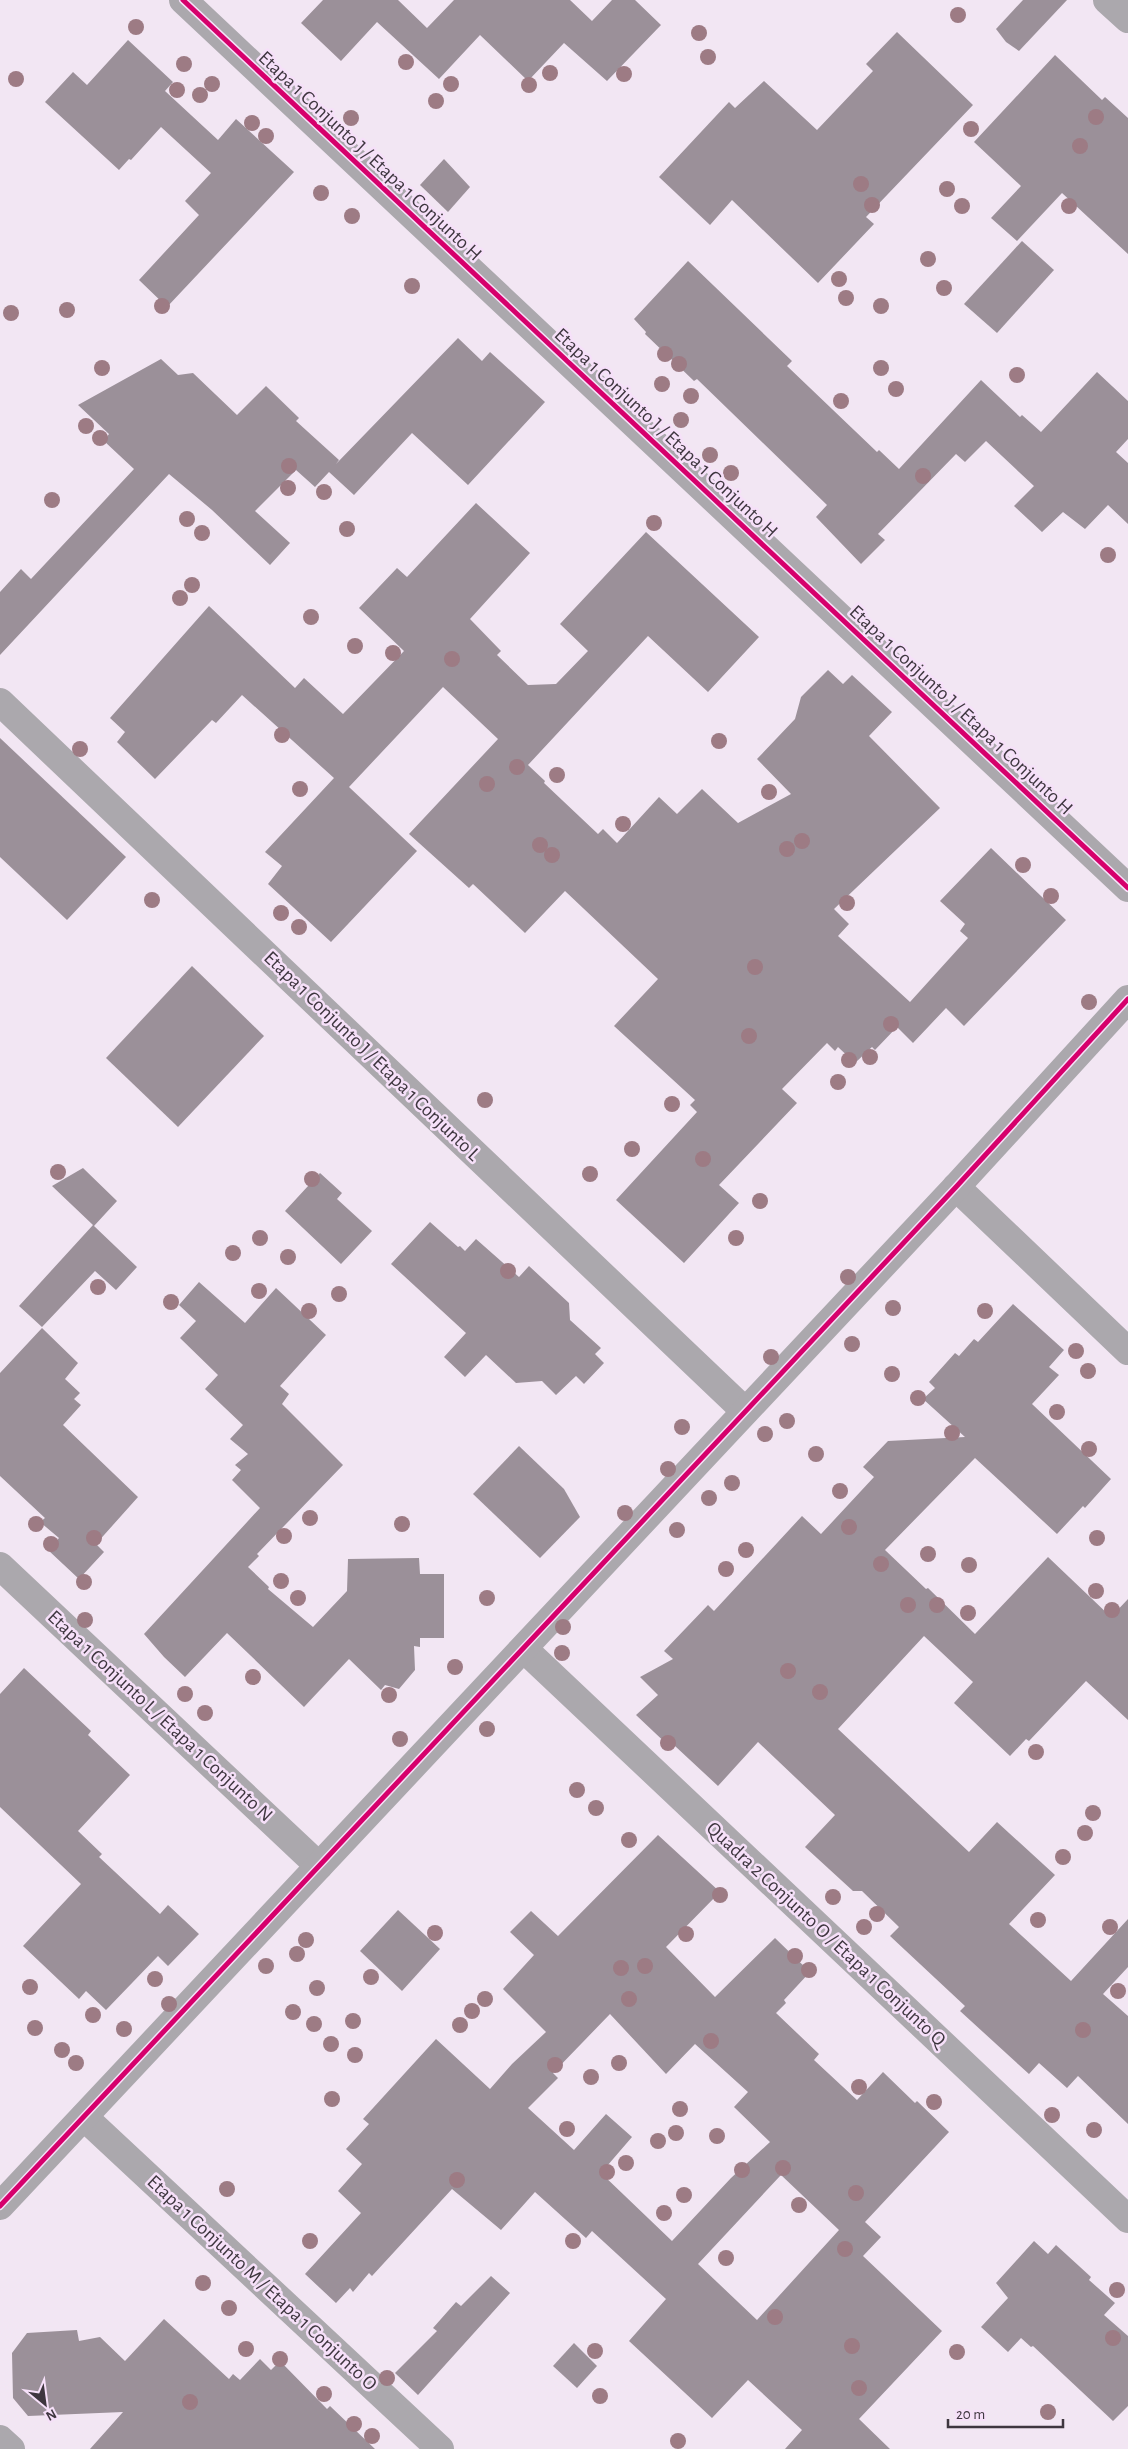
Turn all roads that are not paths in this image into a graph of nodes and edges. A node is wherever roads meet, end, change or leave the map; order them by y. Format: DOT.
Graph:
graph roads {
  1 [pos="183,0"];
  2 [pos="1107,0"];
  3 [pos="1128,19"];
  4 [pos="0,702"];
  5 [pos="1128,888"];
  6 [pos="1128,999"];
  7 [pos="956,1187"];
  8 [pos="1128,1351"];
  9 [pos="745,1411"];
  10 [pos="0,1566"];
  11 [pos="524,1649"];
  12 [pos="319,1866"];
  13 [pos="84,2117"];
  14 [pos="0,2206"];
  15 [pos="1128,2219"];
  16 [pos="0,2439"];
  17 [pos="11,2449"];
  18 [pos="440,2449"];
  1 -- 5 [label="street, Etapa 1 Conjunto J / Etapa 1 Conjunto H"];
  2 -- 3 [label="street"];
  4 -- 9 [label="street, Etapa 1 Conjunto J / Etapa 1 Conjunto L"];
  6 -- 7 [label="street"];
  7 -- 8 [label="street"];
  7 -- 9 [label="street"];
  9 -- 11 [label="street"];
  10 -- 12 [label="street, Etapa 1 Conjunto L / Etapa 1 Conjunto N"];
  11 -- 12 [label="street"];
  11 -- 15 [label="street, Quadra 2 Conjunto O / Etapa 1 Conjunto Q"];
  12 -- 13 [label="street"];
  13 -- 14 [label="street"];
  13 -- 18 [label="street, Etapa 1 Conjunto M / Etapa 1 Conjunto O"];
  16 -- 17 [label="street"];
}
